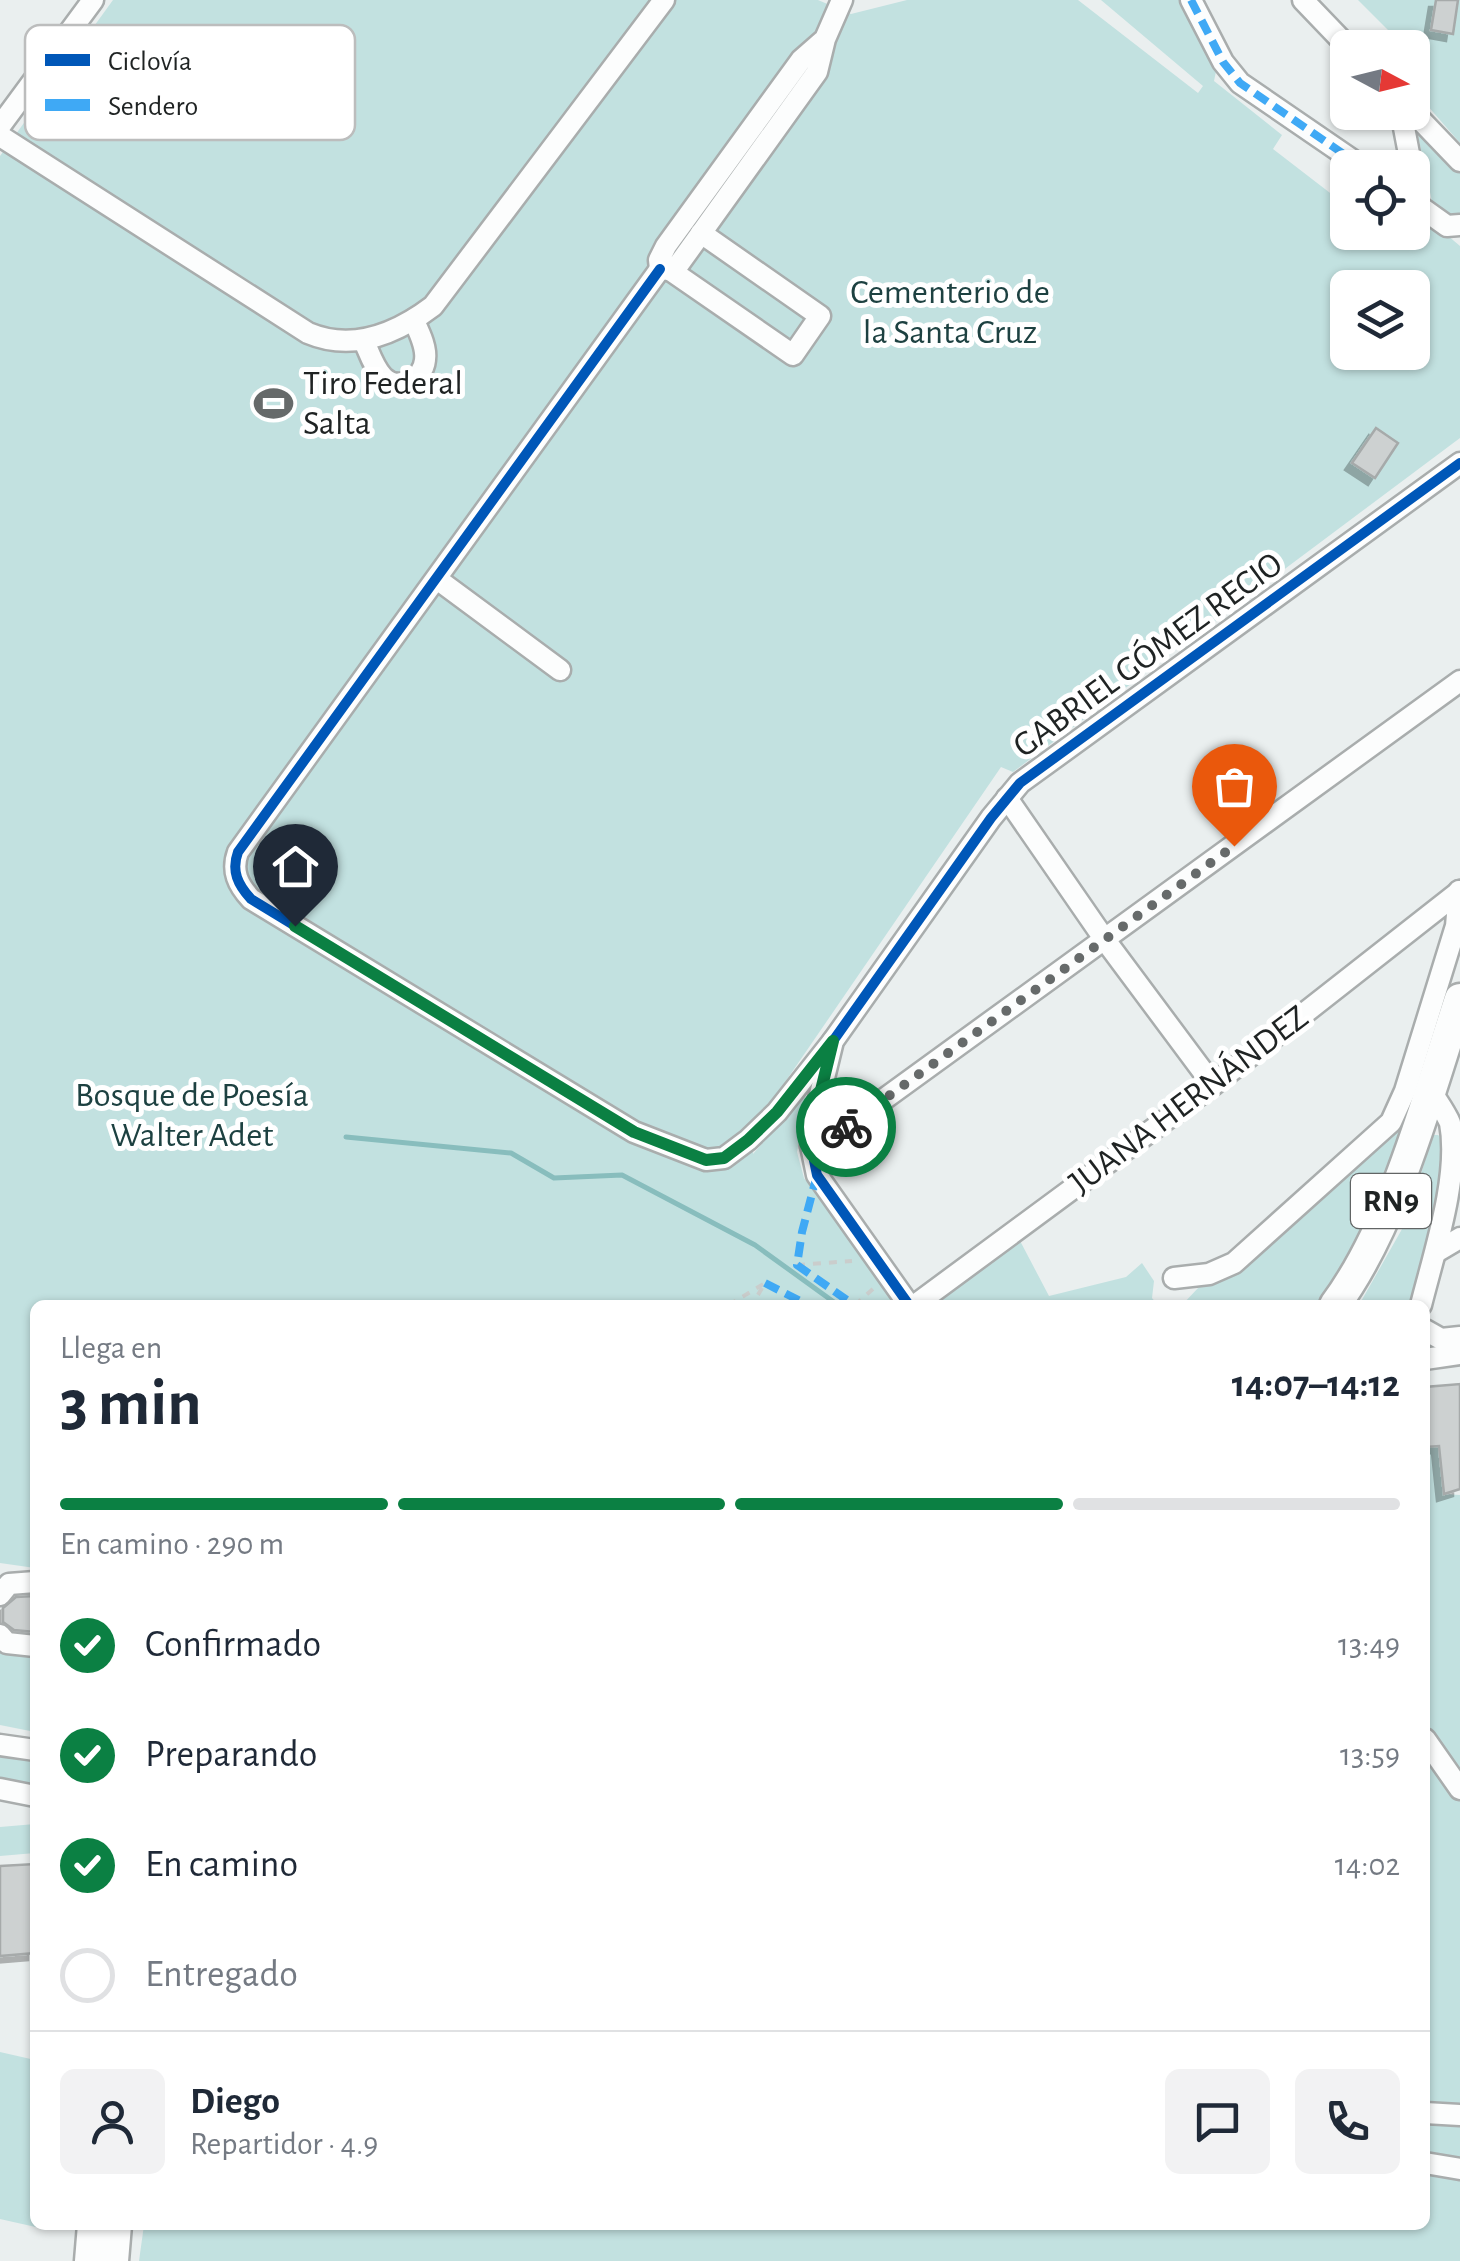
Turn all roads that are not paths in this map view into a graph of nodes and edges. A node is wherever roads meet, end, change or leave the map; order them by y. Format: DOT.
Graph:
graph roads {
  1 [pos="93,0"];
  2 [pos="664,0"];
  3 [pos="842,0"];
  4 [pos="1192,0"];
  5 [pos="1303,0"];
  6 [pos="75,25"];
  7 [pos="1332,30"];
  8 [pos="825,39"];
  9 [pos="25,92"];
  10 [pos="0,126"];
  11 [pos="1430,130"];
  12 [pos="0,136"];
  13 [pos="1338,150"];
  14 [pos="1460,161"];
  15 [pos="1430,213"];
  16 [pos="1456,229"];
  17 [pos="701,233"];
  18 [pos="665,269"];
  19 [pos="414,321"];
  20 [pos="364,341"];
  21 [pos="1460,463"];
  22 [pos="436,580"];
  23 [pos="560,670"];
  24 [pos="1460,681"];
  25 [pos="1008,798"];
  26 [pos="1460,891"];
  27 [pos="1104,940"];
  28 [pos="1460,998"];
  29 [pos="833,1041"];
  30 [pos="1213,1085"];
  31 [pos="1430,1089"];
  32 [pos="811,1146"];
  33 [pos="1460,1238"];
  34 [pos="1438,1251"];
  35 [pos="1174,1278"];
  36 [pos="908,1300"];
  37 [pos="919,1300"];
  38 [pos="1340,1300"];
  39 [pos="1423,1300"];
  40 [pos="1430,1333"];
  41 [pos="1460,1337"];
  42 [pos="1460,1354"];
  43 [pos="1430,1358"];
  44 [pos="30,1582"];
  45 [pos="0,1596"];
  46 [pos="0,1635"];
  47 [pos="30,1645"];
  48 [pos="0,1745"];
  49 [pos="1430,1746"];
  50 [pos="30,1749"];
  51 [pos="0,1789"];
  52 [pos="1460,1789"];
  53 [pos="30,1795"];
  54 [pos="1430,2113"];
  55 [pos="1460,2115"];
  56 [pos="1430,2164"];
  57 [pos="1460,2169"];
  58 [pos="93,2230"];
  59 [pos="116,2230"];
  60 [pos="90,2261"];
  61 [pos="113,2261"];
  1 -- 6 [label="street"];
  2 -- 19 [label="street"];
  3 -- 8 [label="street"];
  4 -- 13 [label="street"];
  5 -- 7 [label="street"];
  8 -- 17 [label="street"];
  8 -- 18 [label="street"];
  9 -- 10 [label="street"];
  11 -- 14 [label="street"];
  12 -- 20 [label="street"];
  15 -- 16 [label="street"];
  17 -- 18 [label="street"];
  17 -- 18 [label="street"];
  18 -- 22 [label="street"];
  19 -- 20 [label="street"];
  19 -- 20 [label="street"];
  21 -- 25 [label="street, GABRIEL GÓMEZ RECIO"];
  22 -- 23 [label="street"];
  22 -- 29 [label="street"];
  24 -- 27 [label="street"];
  25 -- 27 [label="street"];
  25 -- 29 [label="street, GABRIEL GÓMEZ RECIO"];
  26 -- 30 [label="street, JUANA HERNÁNDEZ"];
  26 -- 35 [label="street"];
  27 -- 30 [label="street"];
  27 -- 32 [label="street"];
  28 -- 31 [label="highway, RN9"];
  29 -- 32 [label="street, GABRIEL GÓMEZ RECIO"];
  30 -- 37 [label="street, JUANA HERNÁNDEZ"];
  31 -- 34 [label="street"];
  31 -- 38 [label="highway, RN9"];
  32 -- 36 [label="street"];
  33 -- 34 [label="street"];
  34 -- 39 [label="street"];
  40 -- 41 [label="street"];
  42 -- 43 [label="street"];
  44 -- 45 [label="street"];
  46 -- 47 [label="street"];
  48 -- 50 [label="street"];
  49 -- 52 [label="street"];
  51 -- 53 [label="street"];
  54 -- 55 [label="street"];
  56 -- 57 [label="street"];
  58 -- 60 [label="highway"];
  59 -- 61 [label="highway"];
}
